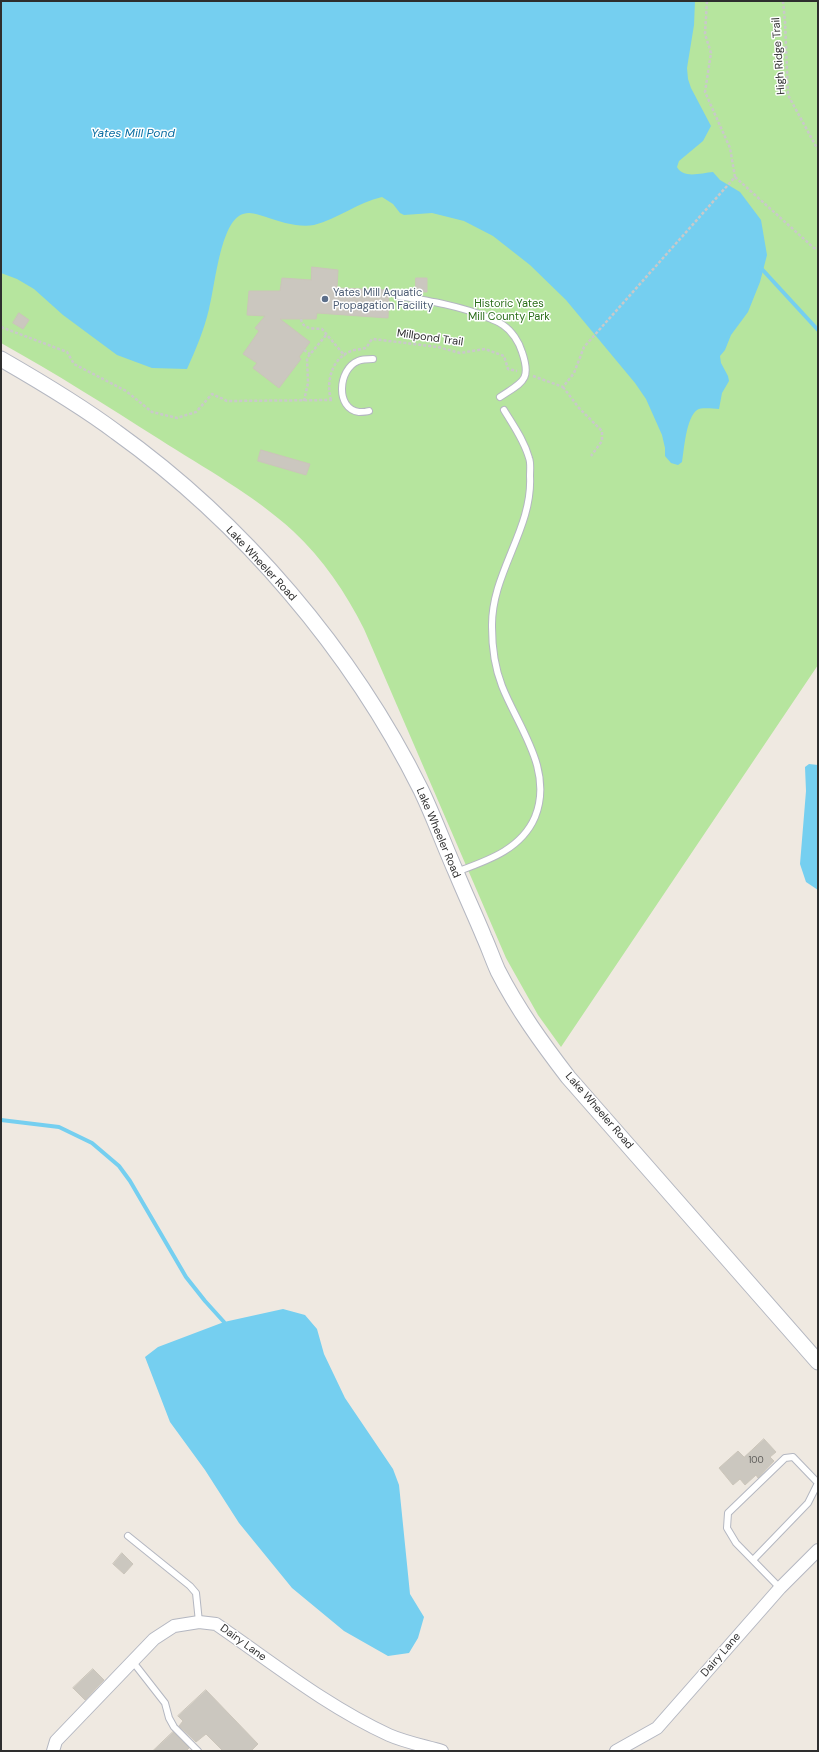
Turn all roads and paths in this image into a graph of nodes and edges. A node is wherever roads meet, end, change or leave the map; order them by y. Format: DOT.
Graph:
graph roads {
  1 [pos="707,1"];
  2 [pos="783,1"];
  3 [pos="818,150"];
  4 [pos="735,177"];
  5 [pos="818,249"];
  6 [pos="399,296"];
  7 [pos="301,319"];
  8 [pos="1,327"];
  9 [pos="327,334"];
  10 [pos="304,350"];
  11 [pos="310,354"];
  12 [pos="344,355"];
  13 [pos="1,359"];
  14 [pos="373,359"];
  15 [pos="351,365"];
  16 [pos="527,374"];
  17 [pos="563,386"];
  18 [pos="500,397"];
  19 [pos="304,401"];
  20 [pos="504,410"];
  21 [pos="369,411"];
  22 [pos="591,456"];
  23 [pos="456,872"];
  24 [pos="818,1362"];
  25 [pos="128,1536"];
  26 [pos="818,1550"];
  27 [pos="753,1560"];
  28 [pos="780,1588"];
  29 [pos="199,1622"];
  30 [pos="133,1662"];
  31 [pos="53,1751"];
  32 [pos="198,1751"];
  33 [pos="442,1751"];
  34 [pos="616,1751"];
  1 -- 4 [label="path"];
  2 -- 3 [label="path, High Ridge Trail"];
  4 -- 5 [label="path"];
  4 -- 17 [label="path"];
  6 -- 16 [label="lane"];
  7 -- 9 [label="path"];
  8 -- 19 [label="path"];
  9 -- 11 [label="path"];
  9 -- 12 [label="path"];
  10 -- 11 [label="path"];
  11 -- 19 [label="path"];
  12 -- 15 [label="path"];
  12 -- 16 [label="path, Millpond Trail"];
  12 -- 19 [label="path"];
  13 -- 23 [label="street, Lake Wheeler Road"];
  14 -- 15 [label="lane"];
  15 -- 21 [label="lane"];
  16 -- 17 [label="path, Millpond Trail"];
  16 -- 18 [label="lane"];
  17 -- 22 [label="path"];
  20 -- 23 [label="lane"];
  23 -- 24 [label="street, Lake Wheeler Road"];
  25 -- 29 [label="lane"];
  26 -- 28 [label="street, Dairy Lane"];
  27 -- 27 [label="lane"];
  27 -- 28 [label="lane"];
  28 -- 34 [label="street, Dairy Lane"];
  29 -- 30 [label="street, Dairy Lane"];
  29 -- 33 [label="street, Dairy Lane"];
  30 -- 31 [label="street, Dairy Lane"];
  30 -- 32 [label="lane"];
}
